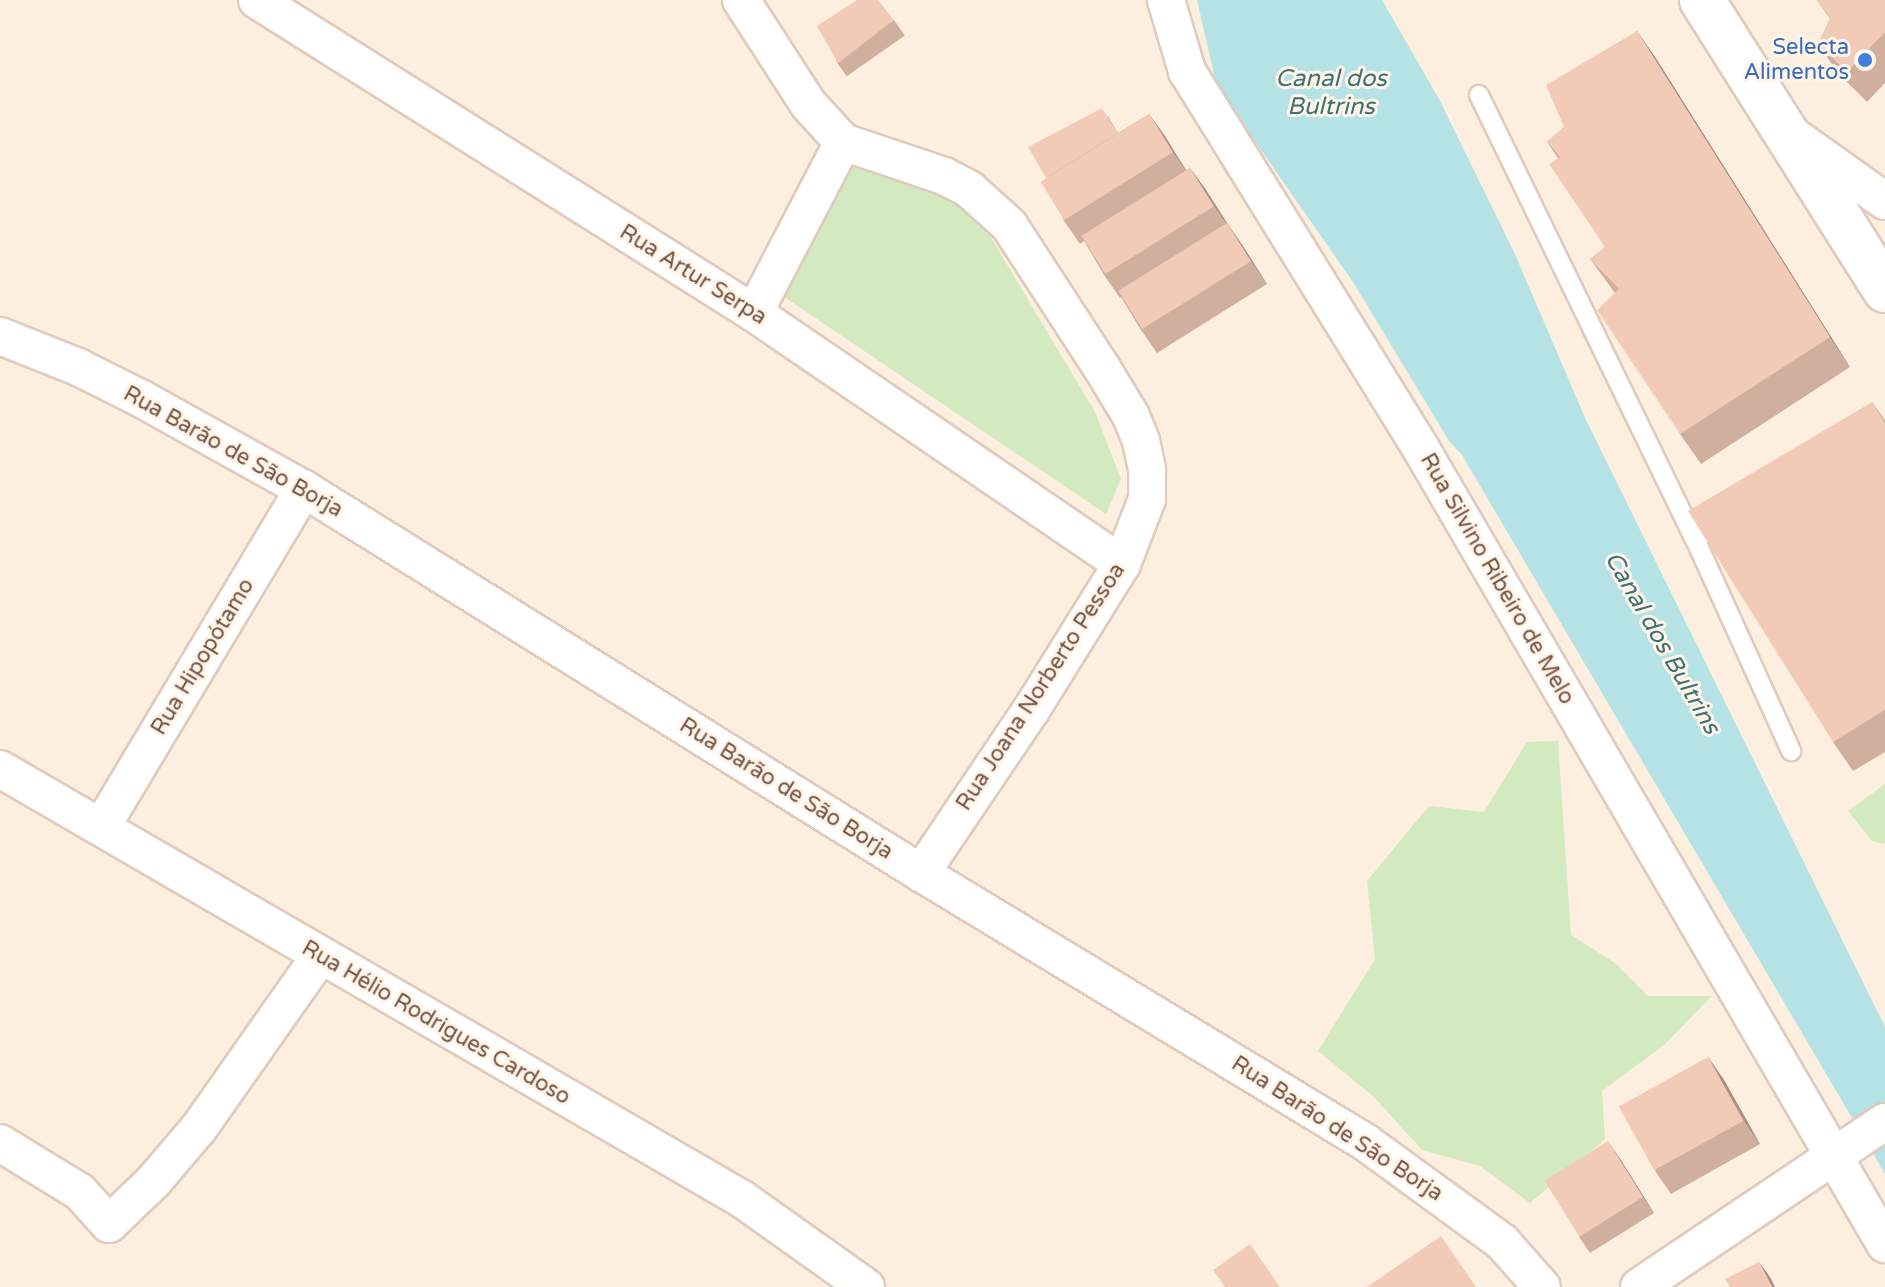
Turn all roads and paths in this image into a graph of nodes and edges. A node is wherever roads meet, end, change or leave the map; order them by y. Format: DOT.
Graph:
graph roads {
  1 [pos="257,0"];
  2 [pos="289,0"];
  3 [pos="741,0"];
  4 [pos="1166,0"];
  5 [pos="1702,0"];
  6 [pos="309,33"];
  7 [pos="1479,95"];
  8 [pos="1788,133"];
  9 [pos="843,142"];
  10 [pos="1885,201"];
  11 [pos="1885,290"];
  12 [pos="754,313"];
  13 [pos="0,336"];
  14 [pos="304,489"];
  15 [pos="1735,513"];
  16 [pos="1695,539"];
  17 [pos="1122,564"];
  18 [pos="1791,751"];
  19 [pos="0,769"];
  20 [pos="102,826"];
  21 [pos="921,873"];
  22 [pos="320,956"];
  23 [pos="1885,1122"];
  24 [pos="0,1143"];
  25 [pos="1844,1150"];
  26 [pos="1885,1244"];
  27 [pos="866,1287"];
  28 [pos="1542,1287"];
  29 [pos="1639,1287"];
  1 -- 6 [label="street, Rua Artur Serpa"];
  2 -- 6 [label="street"];
  3 -- 9 [label="street, Rua Joana Norberto Pessoa"];
  4 -- 25 [label="street, Rua Silvino Ribeiro de Melo"];
  5 -- 8 [label="main road"];
  6 -- 12 [label="street, Rua Artur Serpa"];
  7 -- 16 [label="lane"];
  8 -- 10 [label="street"];
  8 -- 11 [label="main road"];
  9 -- 12 [label="street"];
  9 -- 17 [label="street, Rua Joana Norberto Pessoa"];
  12 -- 17 [label="street, Rua Artur Serpa"];
  13 -- 14 [label="street, Rua Barão de São Borja"];
  14 -- 20 [label="street, Rua Hipopótamo"];
  14 -- 21 [label="street, Rua Barão de São Borja"];
  15 -- 16 [label="lane"];
  16 -- 18 [label="lane"];
  17 -- 21 [label="street, Rua Joana Norberto Pessoa"];
  19 -- 20 [label="street, Rua Hélio Rodrigues Cardoso"];
  20 -- 22 [label="street, Rua Hélio Rodrigues Cardoso"];
  21 -- 28 [label="street, Rua Barão de São Borja"];
  22 -- 24 [label="street"];
  22 -- 27 [label="street, Rua Hélio Rodrigues Cardoso"];
  23 -- 25 [label="street"];
  25 -- 26 [label="street, Rua Silvino Ribeiro de Melo"];
  25 -- 29 [label="street"];
}
